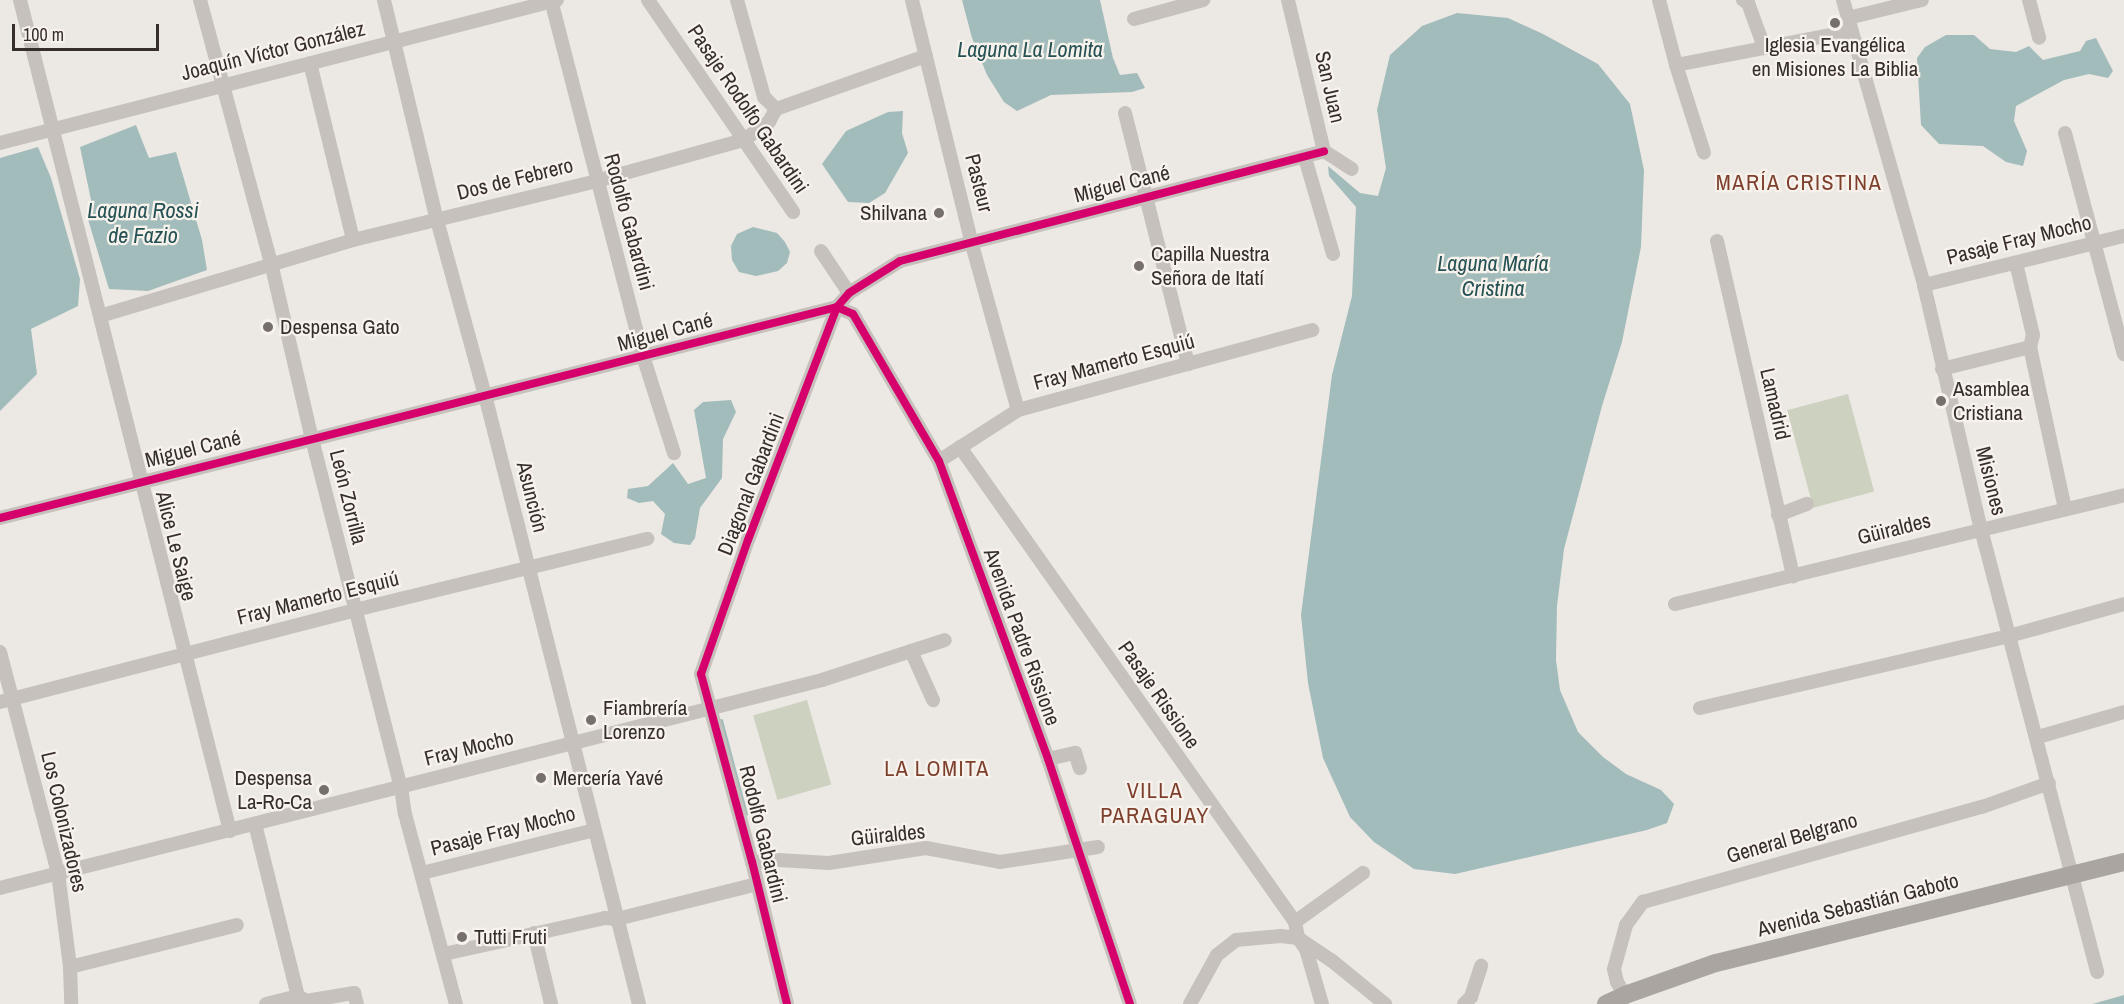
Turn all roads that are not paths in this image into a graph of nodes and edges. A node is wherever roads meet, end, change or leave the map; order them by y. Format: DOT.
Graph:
graph roads {
  1 [pos="20,0"];
  2 [pos="200,0"];
  3 [pos="384,0"];
  4 [pos="648,0"];
  5 [pos="737,0"];
  6 [pos="912,0"];
  7 [pos="1203,0"];
  8 [pos="1288,0"];
  9 [pos="1659,0"];
  10 [pos="1743,0"];
  11 [pos="1844,0"];
  12 [pos="1922,0"];
  13 [pos="2029,0"];
  14 [pos="553,1"];
  15 [pos="1134,19"];
  16 [pos="1849,24"];
  17 [pos="2039,38"];
  18 [pos="394,42"];
  19 [pos="1764,47"];
  20 [pos="926,56"];
  21 [pos="310,63"];
  22 [pos="1676,65"];
  23 [pos="221,85"];
  24 [pos="776,109"];
  25 [pos="1125,113"];
  26 [pos="51,130"];
  27 [pos="2065,133"];
  28 [pos="744,140"];
  29 [pos="0,143"];
  30 [pos="1324,151"];
  31 [pos="1704,153"];
  32 [pos="1305,158"];
  33 [pos="1352,169"];
  34 [pos="596,181"];
  35 [pos="1147,196"];
  36 [pos="793,212"];
  37 [pos="437,220"];
  38 [pos="2124,236"];
  39 [pos="353,240"];
  40 [pos="971,240"];
  41 [pos="1717,240"];
  42 [pos="2094,244"];
  43 [pos="821,250"];
  44 [pos="1333,255"];
  45 [pos="271,263"];
  46 [pos="2016,263"];
  47 [pos="1924,285"];
  48 [pos="849,292"];
  49 [pos="837,307"];
  50 [pos="100,316"];
  51 [pos="1312,330"];
  52 [pos="2030,347"];
  53 [pos="2124,351"];
  54 [pos="643,356"];
  55 [pos="1188,364"];
  56 [pos="1942,369"];
  57 [pos="485,395"];
  58 [pos="1018,410"];
  59 [pos="312,439"];
  60 [pos="960,447"];
  61 [pos="674,453"];
  62 [pos="939,461"];
  63 [pos="142,480"];
  64 [pos="2124,495"];
  65 [pos="1807,504"];
  66 [pos="2065,509"];
  67 [pos="1779,515"];
  68 [pos="0,518"];
  69 [pos="1981,529"];
  70 [pos="647,539"];
  71 [pos="528,568"];
  72 [pos="1793,576"];
  73 [pos="1675,604"];
  74 [pos="2124,604"];
  75 [pos="355,610"];
  76 [pos="2009,636"];
  77 [pos="945,640"];
  78 [pos="911,651"];
  79 [pos="0,652"];
  80 [pos="184,653"];
  81 [pos="701,674"];
  82 [pos="6,700"];
  83 [pos="933,700"];
  84 [pos="711,708"];
  85 [pos="1700,708"];
  86 [pos="2124,712"];
  87 [pos="2038,737"];
  88 [pos="574,744"];
  89 [pos="1048,759"];
  90 [pos="1080,768"];
  91 [pos="2049,783"];
  92 [pos="401,787"];
  93 [pos="255,824"];
  94 [pos="595,830"];
  95 [pos="230,831"];
  96 [pos="1098,847"];
  97 [pos="1077,852"];
  98 [pos="752,862"];
  99 [pos="2124,862"];
  100 [pos="58,873"];
  101 [pos="422,873"];
  102 [pos="1363,873"];
  103 [pos="2073,876"];
  104 [pos="757,884"];
  105 [pos="0,888"];
  106 [pos="617,919"];
  107 [pos="1295,922"];
  108 [pos="237,925"];
  109 [pos="534,933"];
  110 [pos="1298,938"];
  111 [pos="444,954"];
  112 [pos="1481,966"];
  113 [pos="70,967"];
  114 [pos="2097,972"];
  115 [pos="1624,995"];
  116 [pos="355,998"];
  117 [pos="297,1000"];
  118 [pos="71,1004"];
  119 [pos="266,1004"];
  120 [pos="456,1004"];
  121 [pos="551,1004"];
  122 [pos="639,1004"];
  123 [pos="787,1004"];
  124 [pos="1130,1004"];
  125 [pos="1190,1004"];
  126 [pos="1322,1004"];
  127 [pos="1385,1004"];
  128 [pos="1464,1004"];
  129 [pos="1606,1004"];
  1 -- 26 [label="street, Alice Le Saige"];
  2 -- 23 [label="street, León Zorrilla"];
  3 -- 18 [label="street, Asunción"];
  4 -- 28 [label="street, Pasaje Rodolfo Gabardini"];
  5 -- 24 [label="street"];
  6 -- 20 [label="street, Pasteur"];
  7 -- 15 [label="street"];
  8 -- 30 [label="street, San Juan"];
  9 -- 22 [label="street"];
  10 -- 19 [label="street"];
  11 -- 16 [label="street, Misiones"];
  12 -- 16 [label="street"];
  13 -- 17 [label="street"];
  14 -- 18 [label="street, Joaquín Víctor González"];
  14 -- 34 [label="street, Rodolfo Gabardini"];
  16 -- 19 [label="street"];
  16 -- 47 [label="street, Misiones"];
  18 -- 21 [label="street, Joaquín Víctor González"];
  18 -- 37 [label="street, Asunción"];
  19 -- 22 [label="street"];
  20 -- 24 [label="street, Dos de Febrero"];
  20 -- 40 [label="street, Pasteur"];
  21 -- 23 [label="street, Joaquín Víctor González"];
  21 -- 39 [label="street"];
  22 -- 31 [label="street"];
  23 -- 26 [label="street, Joaquín Víctor González"];
  23 -- 45 [label="street, León Zorrilla"];
  24 -- 28 [label="street, Dos de Febrero"];
  25 -- 35 [label="street"];
  26 -- 29 [label="street, Joaquín Víctor González"];
  26 -- 50 [label="street, Alice Le Saige"];
  27 -- 42 [label="street"];
  28 -- 34 [label="street, Dos de Febrero"];
  28 -- 36 [label="street, Pasaje Rodolfo Gabardini"];
  30 -- 32 [label="street, Miguel Cané"];
  30 -- 33 [label="street, San Juan"];
  32 -- 35 [label="street, Miguel Cané"];
  32 -- 44 [label="street"];
  34 -- 37 [label="street, Dos de Febrero"];
  34 -- 54 [label="street, Rodolfo Gabardini"];
  35 -- 40 [label="street, Miguel Cané"];
  35 -- 55 [label="street"];
  37 -- 39 [label="street, Dos de Febrero"];
  37 -- 57 [label="street, Asunción"];
  38 -- 42 [label="street, Pasaje Fray Mocho"];
  39 -- 45 [label="street, Dos de Febrero"];
  40 -- 48 [label="street, Miguel Cané"];
  40 -- 58 [label="street, Pasteur"];
  41 -- 67 [label="street, Lamadrid"];
  42 -- 46 [label="street, Pasaje Fray Mocho"];
  42 -- 53 [label="street"];
  43 -- 48 [label="street"];
  45 -- 50 [label="street, Dos de Febrero"];
  45 -- 59 [label="street, León Zorrilla"];
  46 -- 47 [label="street, Pasaje Fray Mocho"];
  46 -- 52 [label="street"];
  47 -- 56 [label="street, Misiones"];
  48 -- 49 [label="street, Miguel Cané"];
  49 -- 54 [label="street, Miguel Cané"];
  49 -- 62 [label="street, Avenida Padre Rissione"];
  49 -- 81 [label="street, Diagonal Gabardini"];
  50 -- 63 [label="street, Alice Le Saige"];
  51 -- 55 [label="street, Fray Mamerto Esquiú"];
  52 -- 56 [label="street"];
  52 -- 66 [label="street"];
  54 -- 57 [label="street, Miguel Cané"];
  54 -- 61 [label="street, Rodolfo Gabardini"];
  55 -- 58 [label="street, Fray Mamerto Esquiú"];
  56 -- 69 [label="street, Misiones"];
  57 -- 59 [label="street, Miguel Cané"];
  57 -- 71 [label="street, Asunción"];
  58 -- 60 [label="street, Fray Mamerto Esquiú"];
  59 -- 63 [label="street, Miguel Cané"];
  59 -- 75 [label="street, León Zorrilla"];
  60 -- 62 [label="street, Fray Mamerto Esquiú"];
  60 -- 107 [label="street, Pasaje Rissione"];
  62 -- 89 [label="street, Avenida Padre Rissione"];
  63 -- 68 [label="street, Miguel Cané"];
  63 -- 80 [label="street, Alice Le Saige"];
  64 -- 66 [label="street, Güiraldes"];
  65 -- 67 [label="street"];
  66 -- 69 [label="street, Güiraldes"];
  67 -- 72 [label="street, Lamadrid"];
  69 -- 72 [label="street, Güiraldes"];
  69 -- 76 [label="street, Misiones"];
  70 -- 71 [label="street, Fray Mamerto Esquiú"];
  71 -- 75 [label="street, Fray Mamerto Esquiú"];
  71 -- 88 [label="street, Asunción"];
  72 -- 73 [label="street, Güiraldes"];
  74 -- 76 [label="street"];
  75 -- 80 [label="street, Fray Mamerto Esquiú"];
  75 -- 92 [label="street, León Zorrilla"];
  76 -- 85 [label="street"];
  76 -- 87 [label="street, Misiones"];
  77 -- 78 [label="street, Fray Mocho"];
  78 -- 83 [label="street"];
  78 -- 84 [label="street, Fray Mocho"];
  79 -- 82 [label="street, Los Colonizadores"];
  80 -- 82 [label="street, Fray Mamerto Esquiú"];
  80 -- 95 [label="street, Alice Le Saige"];
  81 -- 84 [label="street, Rodolfo Gabardini"];
  82 -- 100 [label="street, Los Colonizadores"];
  84 -- 88 [label="street, Fray Mocho"];
  84 -- 98 [label="street, Rodolfo Gabardini"];
  86 -- 87 [label="street"];
  87 -- 91 [label="street, Misiones"];
  88 -- 92 [label="street, Fray Mocho"];
  88 -- 94 [label="street, Asunción"];
  89 -- 90 [label="street"];
  89 -- 97 [label="street, Avenida Padre Rissione"];
  91 -- 103 [label="street, Misiones"];
  91 -- 115 [label="street, General Belgrano"];
  92 -- 93 [label="street, Fray Mocho"];
  92 -- 101 [label="street, León Zorrilla"];
  93 -- 95 [label="street, Fray Mocho"];
  93 -- 117 [label="street"];
  94 -- 101 [label="street, Pasaje Fray Mocho"];
  94 -- 106 [label="street, Asunción"];
  95 -- 100 [label="street, Fray Mocho"];
  96 -- 97 [label="street, Güiraldes"];
  97 -- 98 [label="street, Güiraldes"];
  97 -- 124 [label="street, Avenida Padre Rissione"];
  98 -- 104 [label="street, Rodolfo Gabardini"];
  99 -- 103 [label="main road, Avenida Sebastián Gaboto"];
  100 -- 105 [label="street, Fray Mocho"];
  100 -- 113 [label="street, Los Colonizadores"];
  101 -- 111 [label="street, León Zorrilla"];
  102 -- 107 [label="street"];
  103 -- 114 [label="street, Misiones"];
  103 -- 115 [label="main road, Avenida Sebastián Gaboto"];
  104 -- 106 [label="street"];
  104 -- 123 [label="street, Rodolfo Gabardini"];
  106 -- 109 [label="street"];
  106 -- 122 [label="street, Asunción"];
  107 -- 110 [label="street, Pasaje Rissione"];
  108 -- 113 [label="street"];
  109 -- 111 [label="street"];
  109 -- 121 [label="street"];
  110 -- 125 [label="street"];
  110 -- 126 [label="street, Pasaje Rissione"];
  110 -- 127 [label="street"];
  111 -- 120 [label="street, León Zorrilla"];
  112 -- 128 [label="street"];
  113 -- 118 [label="street, Los Colonizadores"];
  115 -- 129 [label="main road, Avenida Sebastián Gaboto"];
  116 -- 117 [label="street"];
  117 -- 119 [label="street"];
}
